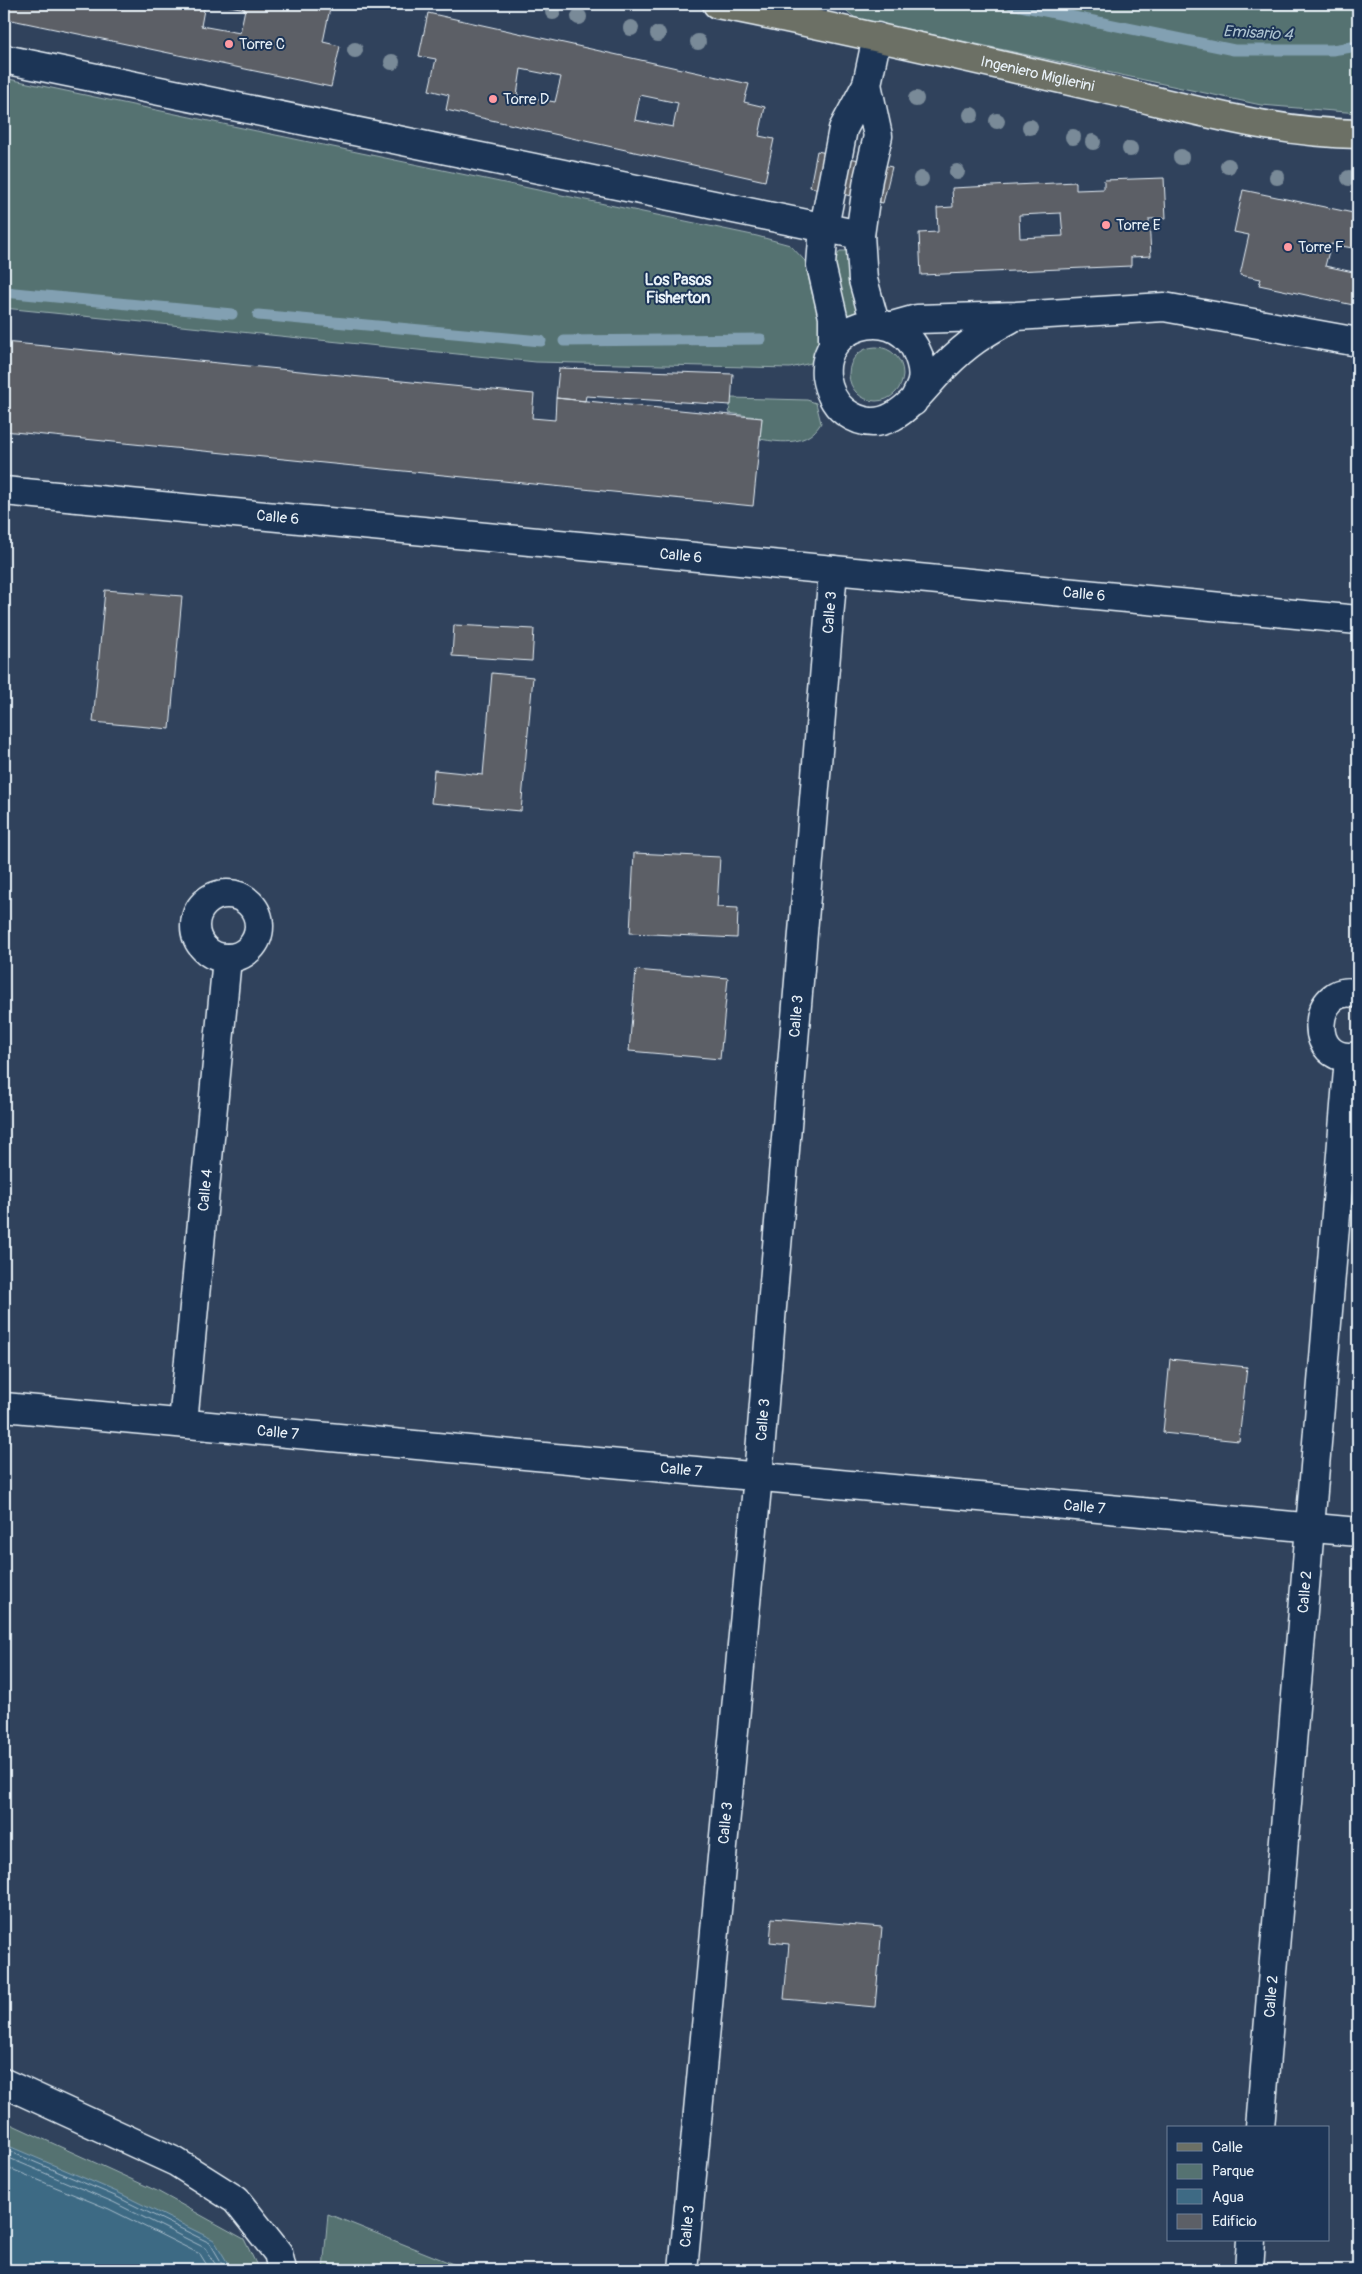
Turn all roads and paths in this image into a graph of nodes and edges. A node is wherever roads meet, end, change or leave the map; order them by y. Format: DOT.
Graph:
graph roads {
  1 [pos="717,4"];
  2 [pos="812,13"];
  3 [pos="877,37"];
  4 [pos="4,59"];
  5 [pos="867,84"];
  6 [pos="1358,134"];
  7 [pos="824,227"];
  8 [pos="860,234"];
  9 [pos="1016,316"];
  10 [pos="883,324"];
  11 [pos="1358,342"];
  12 [pos="833,344"];
  13 [pos="913,402"];
  14 [pos="4,491"];
  15 [pos="833,570"];
  16 [pos="1358,620"];
  17 [pos="227,958"];
  18 [pos="1358,994"];
  19 [pos="1354,1057"];
  20 [pos="4,1407"];
  21 [pos="183,1423"];
  22 [pos="758,1476"];
  23 [pos="1310,1527"];
  24 [pos="1358,1532"];
  25 [pos="4,2083"];
  26 [pos="1260,2126"];
  27 [pos="1251,2242"];
  28 [pos="282,2270"];
  29 [pos="683,2270"];
  30 [pos="1249,2270"];
  1 -- 2 [label="main road, Ingeniero Miglierini"];
  2 -- 3 [label="main road, Ingeniero Miglierini"];
  3 -- 5 [label="street"];
  3 -- 6 [label="main road, Ingeniero Miglierini"];
  4 -- 7 [label="street"];
  5 -- 7 [label="street"];
  5 -- 8 [label="street"];
  7 -- 8 [label="street"];
  7 -- 12 [label="street"];
  8 -- 10 [label="street"];
  9 -- 10 [label="street"];
  9 -- 11 [label="street"];
  9 -- 13 [label="street"];
  10 -- 12 [label="street"];
  10 -- 13 [label="street"];
  12 -- 13 [label="street"];
  14 -- 15 [label="street, Calle 6"];
  15 -- 16 [label="street, Calle 6"];
  15 -- 22 [label="street, Calle 3"];
  17 -- 21 [label="street, Calle 4"];
  18 -- 19 [label="street, Calle 2"];
  19 -- 23 [label="street, Calle 2"];
  20 -- 21 [label="street, Calle 7"];
  21 -- 22 [label="street, Calle 7"];
  22 -- 23 [label="street, Calle 7"];
  22 -- 29 [label="street, Calle 3"];
  23 -- 24 [label="street, Calle 7"];
  23 -- 26 [label="street, Calle 2"];
  25 -- 28 [label="street"];
  27 -- 30 [label="street"];
}
